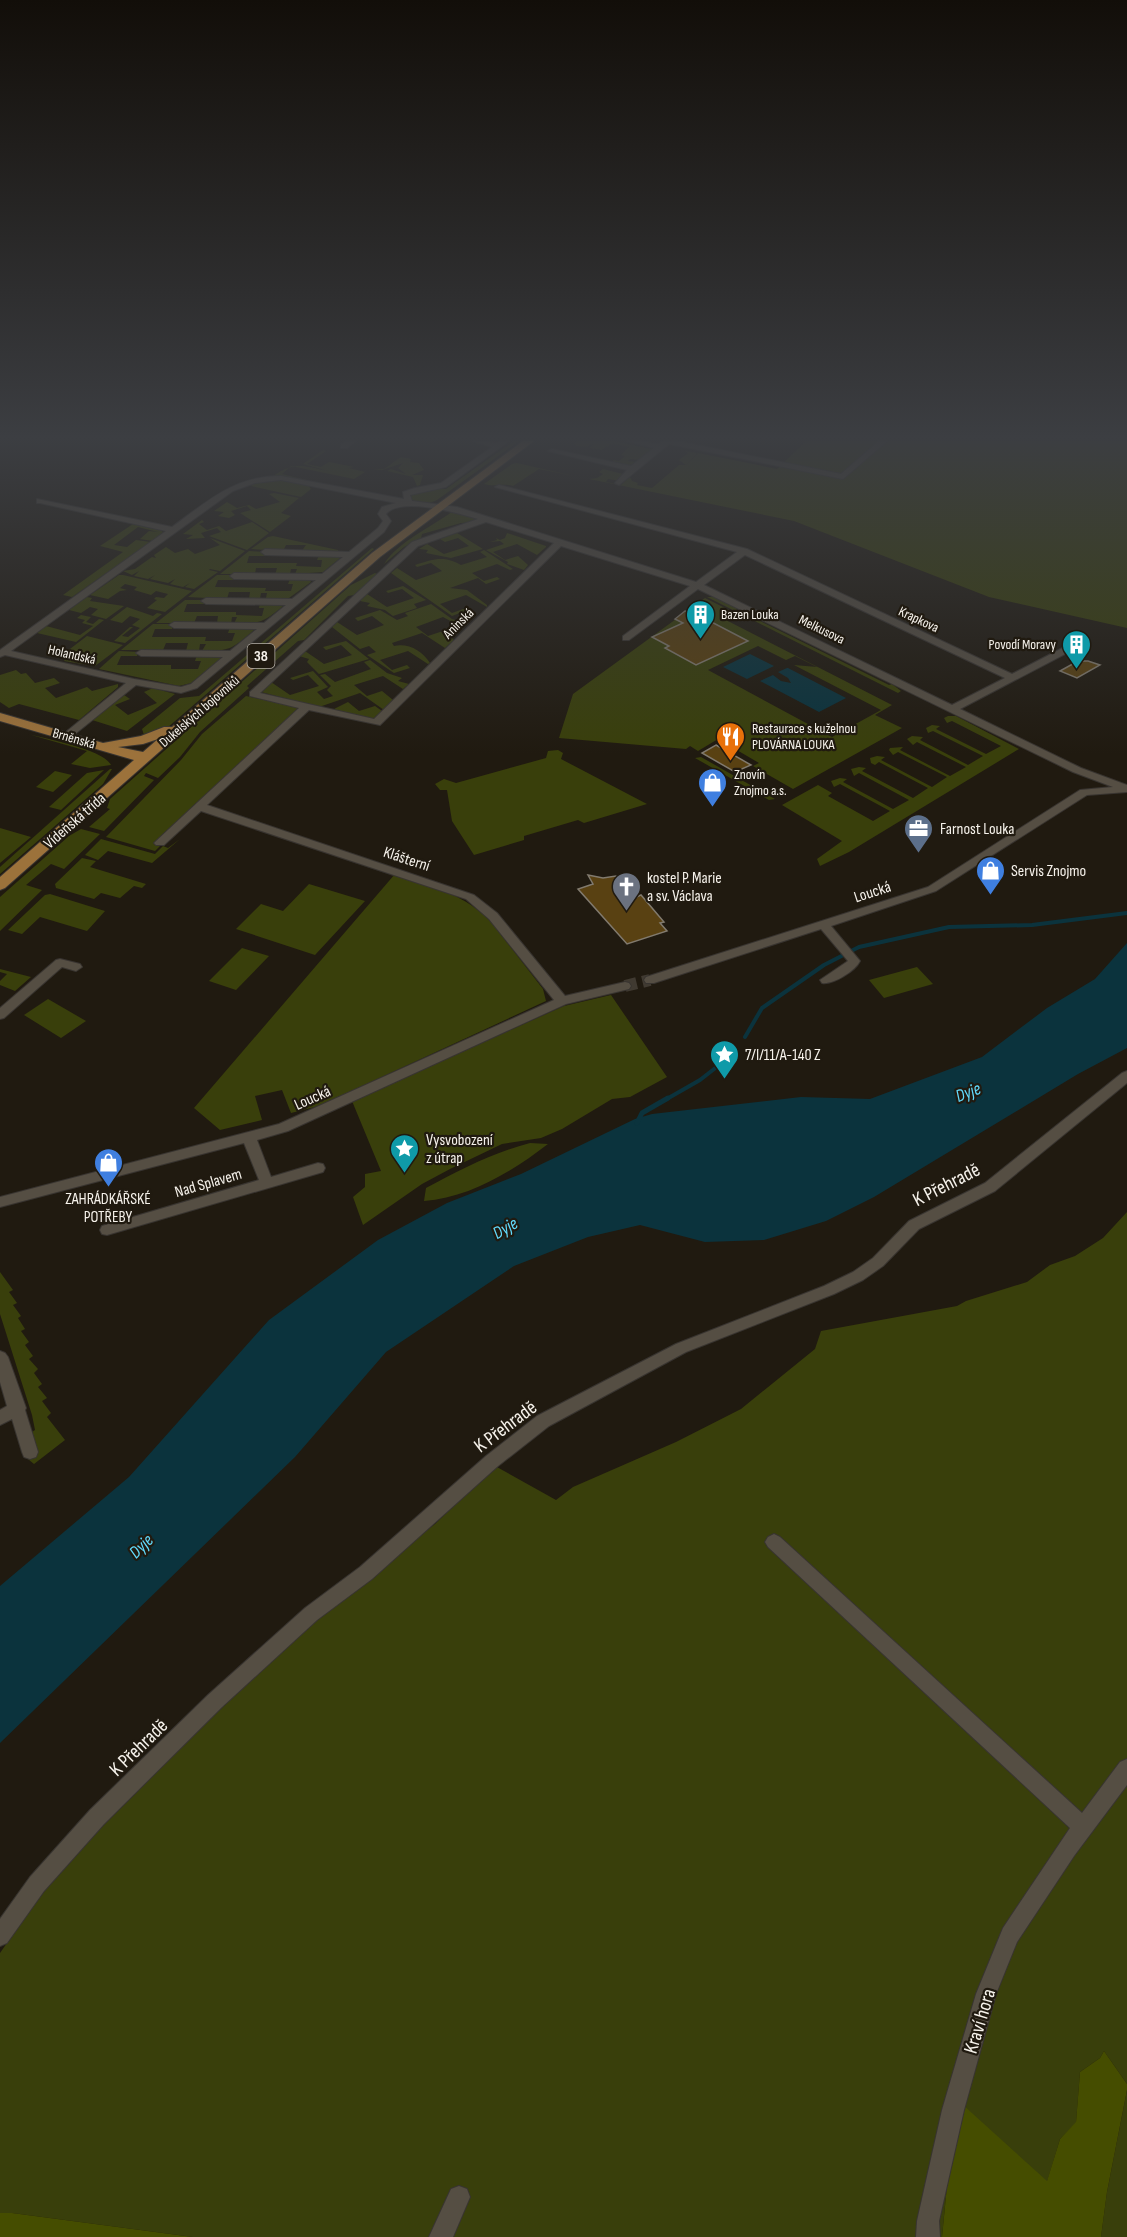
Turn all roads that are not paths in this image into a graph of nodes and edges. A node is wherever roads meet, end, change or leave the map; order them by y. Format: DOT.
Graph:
graph roads {
  1 [pos="152,545"];
  2 [pos="363,545"];
  3 [pos="388,545"];
  4 [pos="413,545"];
  5 [pos="557,545"];
  6 [pos="567,545"];
  7 [pos="723,545"];
  8 [pos="744,551"];
  9 [pos="265,552"];
  10 [pos="352,555"];
  11 [pos="234,576"];
  12 [pos="324,578"];
  13 [pos="697,585"];
  14 [pos="206,601"];
  15 [pos="295,602"];
  16 [pos="174,626"];
  17 [pos="266,626"];
  18 [pos="626,638"];
  19 [pos="1083,641"];
  20 [pos="141,652"];
  21 [pos="2,653"];
  22 [pos="233,654"];
  23 [pos="1013,678"];
  24 [pos="134,682"];
  25 [pos="306,707"];
  26 [pos="952,710"];
  27 [pos="0,717"];
  28 [pos="184,723"];
  29 [pos="376,723"];
  30 [pos="70,737"];
  31 [pos="106,744"];
  32 [pos="149,756"];
  33 [pos="1077,770"];
  34 [pos="1127,789"];
  35 [pos="107,792"];
  36 [pos="1084,792"];
  37 [pos="201,807"];
  38 [pos="160,843"];
  39 [pos="0,885"];
  40 [pos="824,924"];
  41 [pos="76,967"];
  42 [pos="650,980"];
  43 [pos="826,980"];
  44 [pos="625,986"];
  45 [pos="562,1001"];
  46 [pos="0,1016"];
  47 [pos="1127,1076"];
  48 [pos="249,1137"];
  49 [pos="318,1168"];
  50 [pos="267,1184"];
  51 [pos="0,1202"];
  52 [pos="107,1230"];
  53 [pos="0,1357"];
  54 [pos="18,1408"];
  55 [pos="0,1418"];
  56 [pos="30,1452"];
  57 [pos="774,1542"];
  58 [pos="1127,1769"];
  59 [pos="1083,1827"];
  60 [pos="0,1936"];
  61 [pos="459,2197"];
  62 [pos="441,2237"];
  63 [pos="928,2237"];
  1 -- 21 [label="street, Holandská"];
  2 -- 10 [label="street, Dukelských bojovníků"];
  3 -- 28 [label="main road, Dukelských bojovníků / 38"];
  4 -- 25 [label="street, Dukelských bojovníků"];
  5 -- 29 [label="street, Aninská"];
  6 -- 13 [label="street, Melkusova"];
  7 -- 8 [label="street, Krapkova"];
  8 -- 13 [label="street"];
  8 -- 23 [label="street, Krapkova"];
  9 -- 10 [label="street"];
  10 -- 12 [label="street, Dukelských bojovníků"];
  11 -- 12 [label="street"];
  12 -- 15 [label="street, Dukelských bojovníků"];
  13 -- 18 [label="street"];
  13 -- 26 [label="street, Melkusova"];
  14 -- 15 [label="street"];
  15 -- 17 [label="street, Dukelských bojovníků"];
  16 -- 17 [label="street"];
  17 -- 22 [label="street, Dukelských bojovníků"];
  19 -- 23 [label="street"];
  20 -- 22 [label="street, Dukelských bojovníků"];
  21 -- 24 [label="street, Holandská"];
  22 -- 24 [label="street, Dukelských bojovníků"];
  23 -- 26 [label="street"];
  24 -- 30 [label="street"];
  25 -- 29 [label="street, Dukelských bojovníků"];
  25 -- 37 [label="street"];
  26 -- 33 [label="street, Melkusova"];
  27 -- 30 [label="main road, Brněnská"];
  28 -- 31 [label="main road"];
  28 -- 32 [label="main road, Dukelských bojovníků / 38"];
  30 -- 31 [label="main road"];
  30 -- 32 [label="main road, Brněnská"];
  30 -- 35 [label="main road"];
  31 -- 32 [label="main road"];
  32 -- 35 [label="main road, Vídeňská třída / 38"];
  33 -- 34 [label="street, Melkusova"];
  33 -- 36 [label="street"];
  34 -- 36 [label="street, Loucká"];
  35 -- 39 [label="main road, Vídeňská třída / 38"];
  36 -- 40 [label="street, Loucká"];
  37 -- 38 [label="street"];
  37 -- 45 [label="street, Klášterní"];
  40 -- 42 [label="street, Loucká"];
  40 -- 43 [label="street"];
  41 -- 46 [label="street"];
  44 -- 45 [label="street, Loucká"];
  45 -- 48 [label="street, Loucká"];
  47 -- 60 [label="street, K Přehradě"];
  48 -- 50 [label="street"];
  48 -- 51 [label="street, Loucká"];
  49 -- 50 [label="street, Nad Splavem"];
  50 -- 52 [label="street, Nad Splavem"];
  53 -- 54 [label="street"];
  54 -- 55 [label="street"];
  54 -- 56 [label="street"];
  57 -- 59 [label="street"];
  58 -- 59 [label="street, Kraví hora"];
  59 -- 63 [label="street, Kraví hora"];
  61 -- 62 [label="street"];
}
